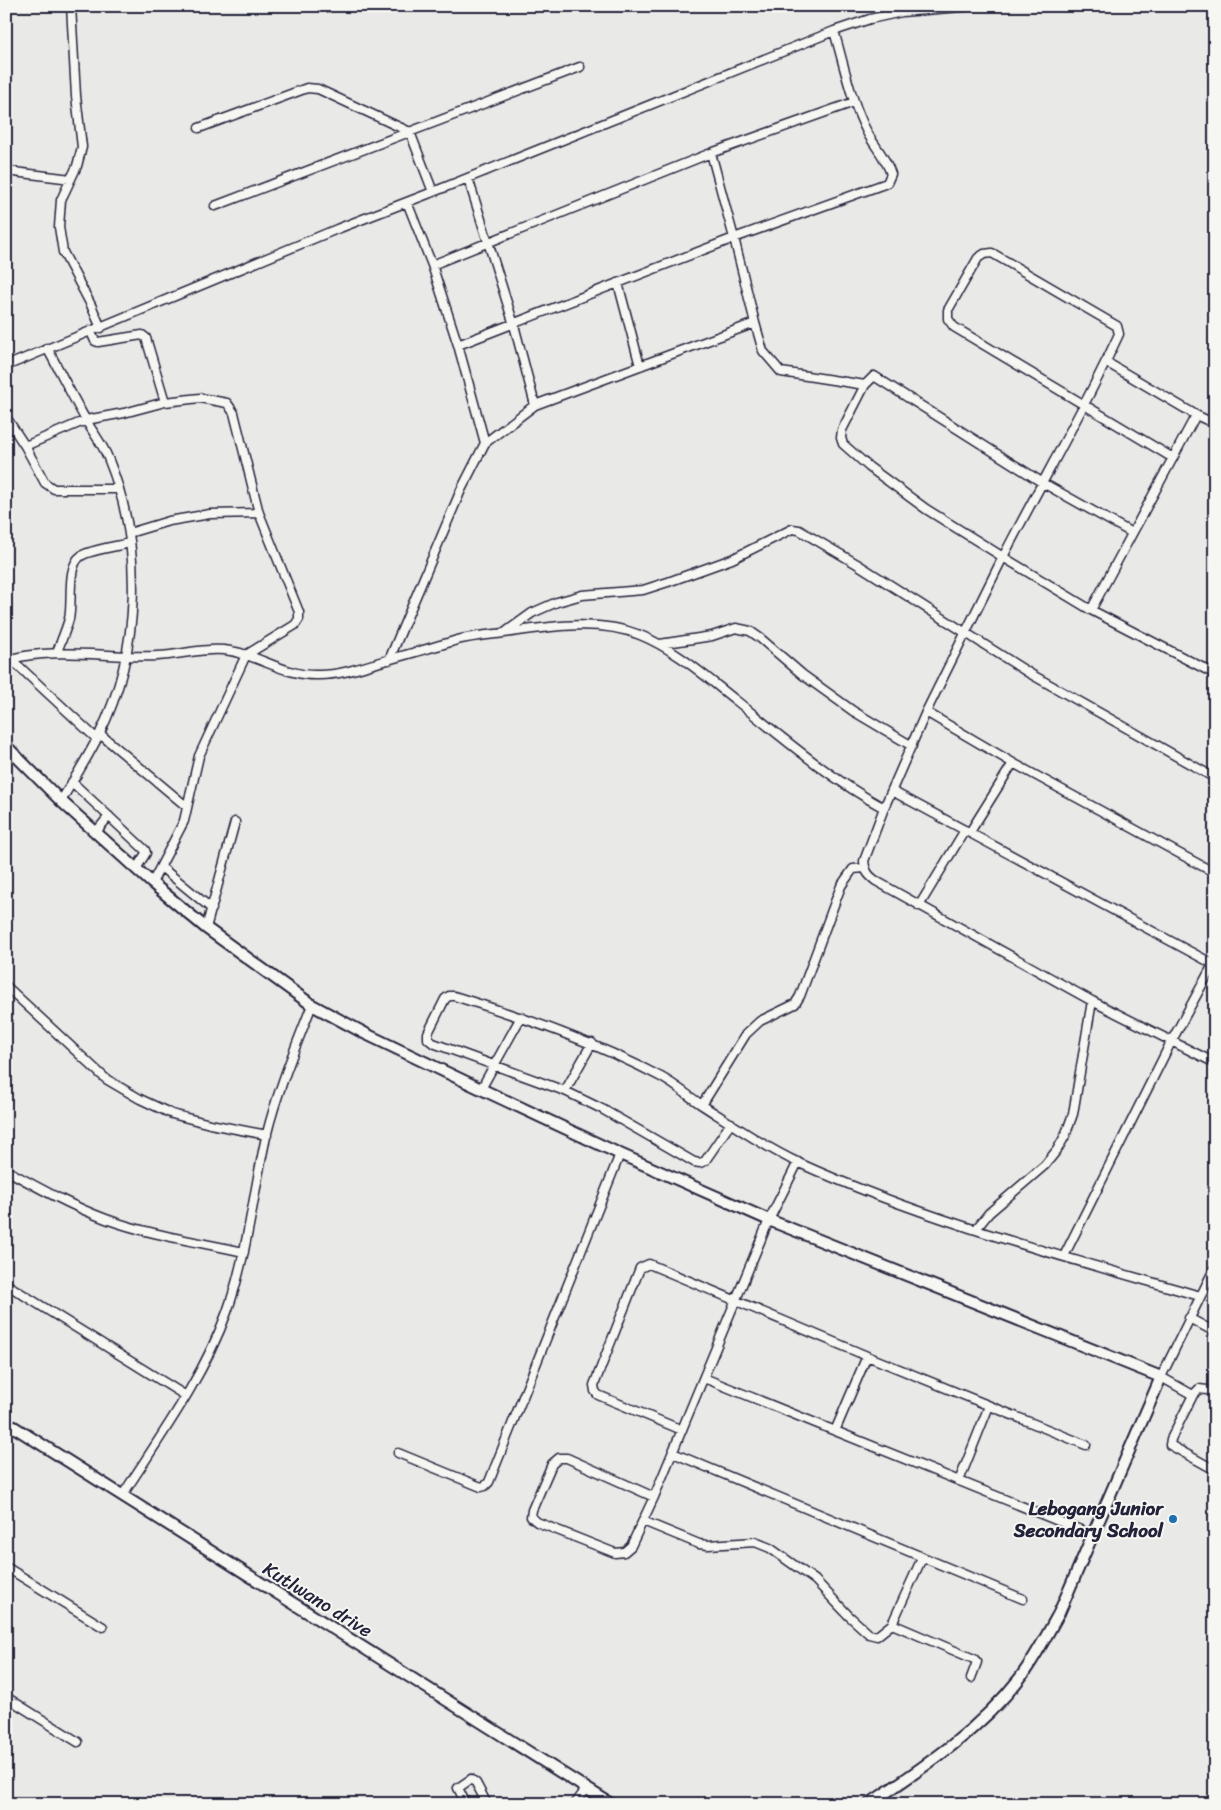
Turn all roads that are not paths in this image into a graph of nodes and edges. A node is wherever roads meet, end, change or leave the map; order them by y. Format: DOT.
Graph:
graph roads {
  1 [pos="71,6"];
  2 [pos="973,6"];
  3 [pos="834,31"];
  4 [pos="580,67"];
  5 [pos="854,102"];
  6 [pos="198,128"];
  7 [pos="410,132"];
  8 [pos="711,153"];
  9 [pos="6,171"];
  10 [pos="71,178"];
  11 [pos="468,178"];
  12 [pos="433,192"];
  13 [pos="407,202"];
  14 [pos="215,206"];
  15 [pos="734,238"];
  16 [pos="489,243"];
  17 [pos="432,265"];
  18 [pos="618,283"];
  19 [pos="755,323"];
  20 [pos="514,325"];
  21 [pos="101,328"];
  22 [pos="91,332"];
  23 [pos="458,345"];
  24 [pos="47,348"];
  25 [pos="1106,362"];
  26 [pos="6,366"];
  27 [pos="640,366"];
  28 [pos="865,385"];
  29 [pos="166,402"];
  30 [pos="535,405"];
  31 [pos="1084,406"];
  32 [pos="1196,415"];
  33 [pos="6,417"];
  34 [pos="86,420"];
  35 [pos="1215,424"];
  36 [pos="485,443"];
  37 [pos="25,446"];
  38 [pos="1174,458"];
  39 [pos="1043,483"];
  40 [pos="119,489"];
  41 [pos="259,514"];
  42 [pos="129,533"];
  43 [pos="1132,533"];
  44 [pos="130,543"];
  45 [pos="1003,557"];
  46 [pos="1091,610"];
  47 [pos="505,632"];
  48 [pos="965,633"];
  49 [pos="660,644"];
  50 [pos="57,652"];
  51 [pos="126,655"];
  52 [pos="246,655"];
  53 [pos="9,659"];
  54 [pos="390,660"];
  55 [pos="1215,674"];
  56 [pos="926,712"];
  57 [pos="98,736"];
  58 [pos="6,746"];
  59 [pos="912,746"];
  60 [pos="1013,763"];
  61 [pos="1215,778"];
  62 [pos="72,782"];
  63 [pos="892,791"];
  64 [pos="61,801"];
  65 [pos="186,806"];
  66 [pos="884,808"];
  67 [pos="109,816"];
  68 [pos="235,822"];
  69 [pos="968,831"];
  70 [pos="96,832"];
  71 [pos="161,867"];
  72 [pos="864,868"];
  73 [pos="136,869"];
  74 [pos="1215,873"];
  75 [pos="152,883"];
  76 [pos="919,906"];
  77 [pos="212,909"];
  78 [pos="206,928"];
  79 [pos="1214,963"];
  80 [pos="6,986"];
  81 [pos="1092,1001"];
  82 [pos="312,1004"];
  83 [pos="521,1017"];
  84 [pos="1171,1042"];
  85 [pos="592,1043"];
  86 [pos="1215,1063"];
  87 [pos="495,1066"];
  88 [pos="481,1089"];
  89 [pos="565,1091"];
  90 [pos="702,1105"];
  91 [pos="731,1123"];
  92 [pos="267,1135"];
  93 [pos="620,1154"];
  94 [pos="798,1162"];
  95 [pos="6,1170"];
  96 [pos="769,1220"];
  97 [pos="976,1229"];
  98 [pos="244,1252"];
  99 [pos="1064,1256"];
  100 [pos="1215,1267"];
  101 [pos="6,1284"];
  102 [pos="1200,1296"];
  103 [pos="735,1300"];
  104 [pos="1189,1318"];
  105 [pos="1215,1332"];
  106 [pos="867,1356"];
  107 [pos="1161,1377"];
  108 [pos="704,1378"];
  109 [pos="1215,1390"];
  110 [pos="1193,1395"];
  111 [pos="186,1396"];
  112 [pos="989,1406"];
  113 [pos="6,1422"];
  114 [pos="682,1430"];
  115 [pos="835,1431"];
  116 [pos="1086,1445"];
  117 [pos="398,1453"];
  118 [pos="673,1453"];
  119 [pos="1215,1470"];
  120 [pos="959,1481"];
  121 [pos="122,1496"];
  122 [pos="654,1497"];
  123 [pos="643,1522"];
  124 [pos="1093,1534"];
  125 [pos="922,1558"];
  126 [pos="6,1567"];
  127 [pos="1023,1599"];
  128 [pos="892,1624"];
  129 [pos="103,1627"];
  130 [pos="970,1678"];
  131 [pos="6,1696"];
  132 [pos="78,1742"];
  133 [pos="587,1788"];
  134 [pos="466,1804"];
  135 [pos="487,1804"];
  136 [pos="575,1804"];
  137 [pos="611,1804"];
  138 [pos="869,1804"];
  1 -- 10 [label="street"];
  2 -- 3 [label="street"];
  3 -- 5 [label="street"];
  3 -- 11 [label="street"];
  4 -- 7 [label="street"];
  5 -- 8 [label="street"];
  5 -- 15 [label="street"];
  6 -- 7 [label="street"];
  7 -- 12 [label="street"];
  7 -- 14 [label="street"];
  8 -- 15 [label="street"];
  8 -- 16 [label="street"];
  9 -- 10 [label="street"];
  10 -- 21 [label="street"];
  11 -- 12 [label="street"];
  11 -- 16 [label="street"];
  12 -- 13 [label="street"];
  13 -- 17 [label="street"];
  13 -- 21 [label="street"];
  15 -- 18 [label="street"];
  15 -- 19 [label="street"];
  16 -- 17 [label="street"];
  16 -- 20 [label="street"];
  17 -- 23 [label="street"];
  18 -- 20 [label="street"];
  18 -- 27 [label="street"];
  19 -- 27 [label="street"];
  19 -- 28 [label="street"];
  20 -- 23 [label="street"];
  20 -- 30 [label="street"];
  21 -- 22 [label="street"];
  22 -- 24 [label="street"];
  22 -- 29 [label="street"];
  23 -- 36 [label="street"];
  24 -- 26 [label="street"];
  24 -- 34 [label="street"];
  25 -- 31 [label="street"];
  25 -- 31 [label="street"];
  25 -- 32 [label="street"];
  27 -- 30 [label="street"];
  28 -- 39 [label="street"];
  28 -- 45 [label="street"];
  29 -- 34 [label="street"];
  29 -- 41 [label="street"];
  30 -- 36 [label="street"];
  31 -- 38 [label="street"];
  31 -- 39 [label="street"];
  32 -- 35 [label="street"];
  32 -- 38 [label="street"];
  33 -- 37 [label="street"];
  34 -- 37 [label="street"];
  34 -- 40 [label="street"];
  36 -- 54 [label="street"];
  37 -- 40 [label="street"];
  38 -- 43 [label="street"];
  39 -- 43 [label="street"];
  39 -- 45 [label="street"];
  40 -- 42 [label="street"];
  41 -- 42 [label="street"];
  41 -- 52 [label="street"];
  42 -- 44 [label="street"];
  43 -- 46 [label="street"];
  44 -- 50 [label="street"];
  44 -- 51 [label="street"];
  45 -- 46 [label="street"];
  45 -- 48 [label="street"];
  46 -- 55 [label="street"];
  47 -- 48 [label="street"];
  47 -- 49 [label="street"];
  47 -- 54 [label="street"];
  48 -- 56 [label="street"];
  48 -- 61 [label="street"];
  49 -- 59 [label="street"];
  49 -- 66 [label="street"];
  50 -- 51 [label="street"];
  50 -- 53 [label="street"];
  51 -- 52 [label="street"];
  51 -- 57 [label="street"];
  52 -- 54 [label="street"];
  52 -- 65 [label="street"];
  53 -- 57 [label="street"];
  56 -- 59 [label="street"];
  56 -- 60 [label="street"];
  57 -- 62 [label="street"];
  57 -- 65 [label="street"];
  58 -- 64 [label="street"];
  59 -- 63 [label="street"];
  60 -- 69 [label="street"];
  60 -- 74 [label="street"];
  62 -- 64 [label="street"];
  62 -- 67 [label="street"];
  63 -- 66 [label="street"];
  63 -- 69 [label="street"];
  64 -- 70 [label="street"];
  65 -- 71 [label="street"];
  66 -- 72 [label="street"];
  67 -- 70 [label="street"];
  67 -- 73 [label="street"];
  68 -- 77 [label="street"];
  69 -- 76 [label="street"];
  69 -- 79 [label="street"];
  70 -- 73 [label="street"];
  71 -- 75 [label="street"];
  71 -- 77 [label="street"];
  72 -- 76 [label="street"];
  72 -- 90 [label="street"];
  73 -- 75 [label="street"];
  75 -- 78 [label="street"];
  76 -- 81 [label="street"];
  77 -- 78 [label="street"];
  78 -- 82 [label="street"];
  79 -- 84 [label="street"];
  80 -- 92 [label="street"];
  81 -- 84 [label="street"];
  81 -- 97 [label="street"];
  82 -- 88 [label="street"];
  82 -- 92 [label="street"];
  83 -- 85 [label="street"];
  83 -- 87 [label="street"];
  83 -- 87 [label="street"];
  84 -- 86 [label="street"];
  84 -- 99 [label="street"];
  85 -- 89 [label="street"];
  85 -- 90 [label="street"];
  87 -- 88 [label="street"];
  87 -- 89 [label="street"];
  88 -- 93 [label="street"];
  89 -- 91 [label="street"];
  90 -- 91 [label="street"];
  91 -- 94 [label="street"];
  92 -- 98 [label="street"];
  93 -- 96 [label="street"];
  93 -- 117 [label="street"];
  94 -- 96 [label="street"];
  94 -- 97 [label="street"];
  95 -- 98 [label="street"];
  96 -- 103 [label="street"];
  96 -- 107 [label="street"];
  97 -- 99 [label="street"];
  98 -- 111 [label="street"];
  99 -- 102 [label="street"];
  100 -- 102 [label="street"];
  101 -- 111 [label="street"];
  102 -- 104 [label="street"];
  103 -- 106 [label="street"];
  103 -- 108 [label="street"];
  103 -- 114 [label="street"];
  104 -- 105 [label="street"];
  104 -- 107 [label="street"];
  106 -- 112 [label="street"];
  106 -- 115 [label="street"];
  107 -- 110 [label="street"];
  107 -- 124 [label="street"];
  108 -- 114 [label="street"];
  108 -- 115 [label="street"];
  109 -- 110 [label="street"];
  110 -- 119 [label="street"];
  111 -- 121 [label="street"];
  112 -- 116 [label="street"];
  112 -- 120 [label="street"];
  113 -- 121 [label="street, Kutlwano drive"];
  114 -- 118 [label="street"];
  115 -- 120 [label="street"];
  118 -- 122 [label="street"];
  118 -- 125 [label="street"];
  120 -- 124 [label="street"];
  121 -- 133 [label="street, Kutlwano drive"];
  122 -- 123 [label="street"];
  122 -- 123 [label="street"];
  123 -- 128 [label="street"];
  124 -- 138 [label="street"];
  125 -- 127 [label="street"];
  125 -- 128 [label="street"];
  126 -- 129 [label="street"];
  128 -- 130 [label="street"];
  131 -- 132 [label="street"];
  133 -- 136 [label="street"];
  133 -- 137 [label="street, Kutlwano drive"];
  134 -- 135 [label="street"];
}
